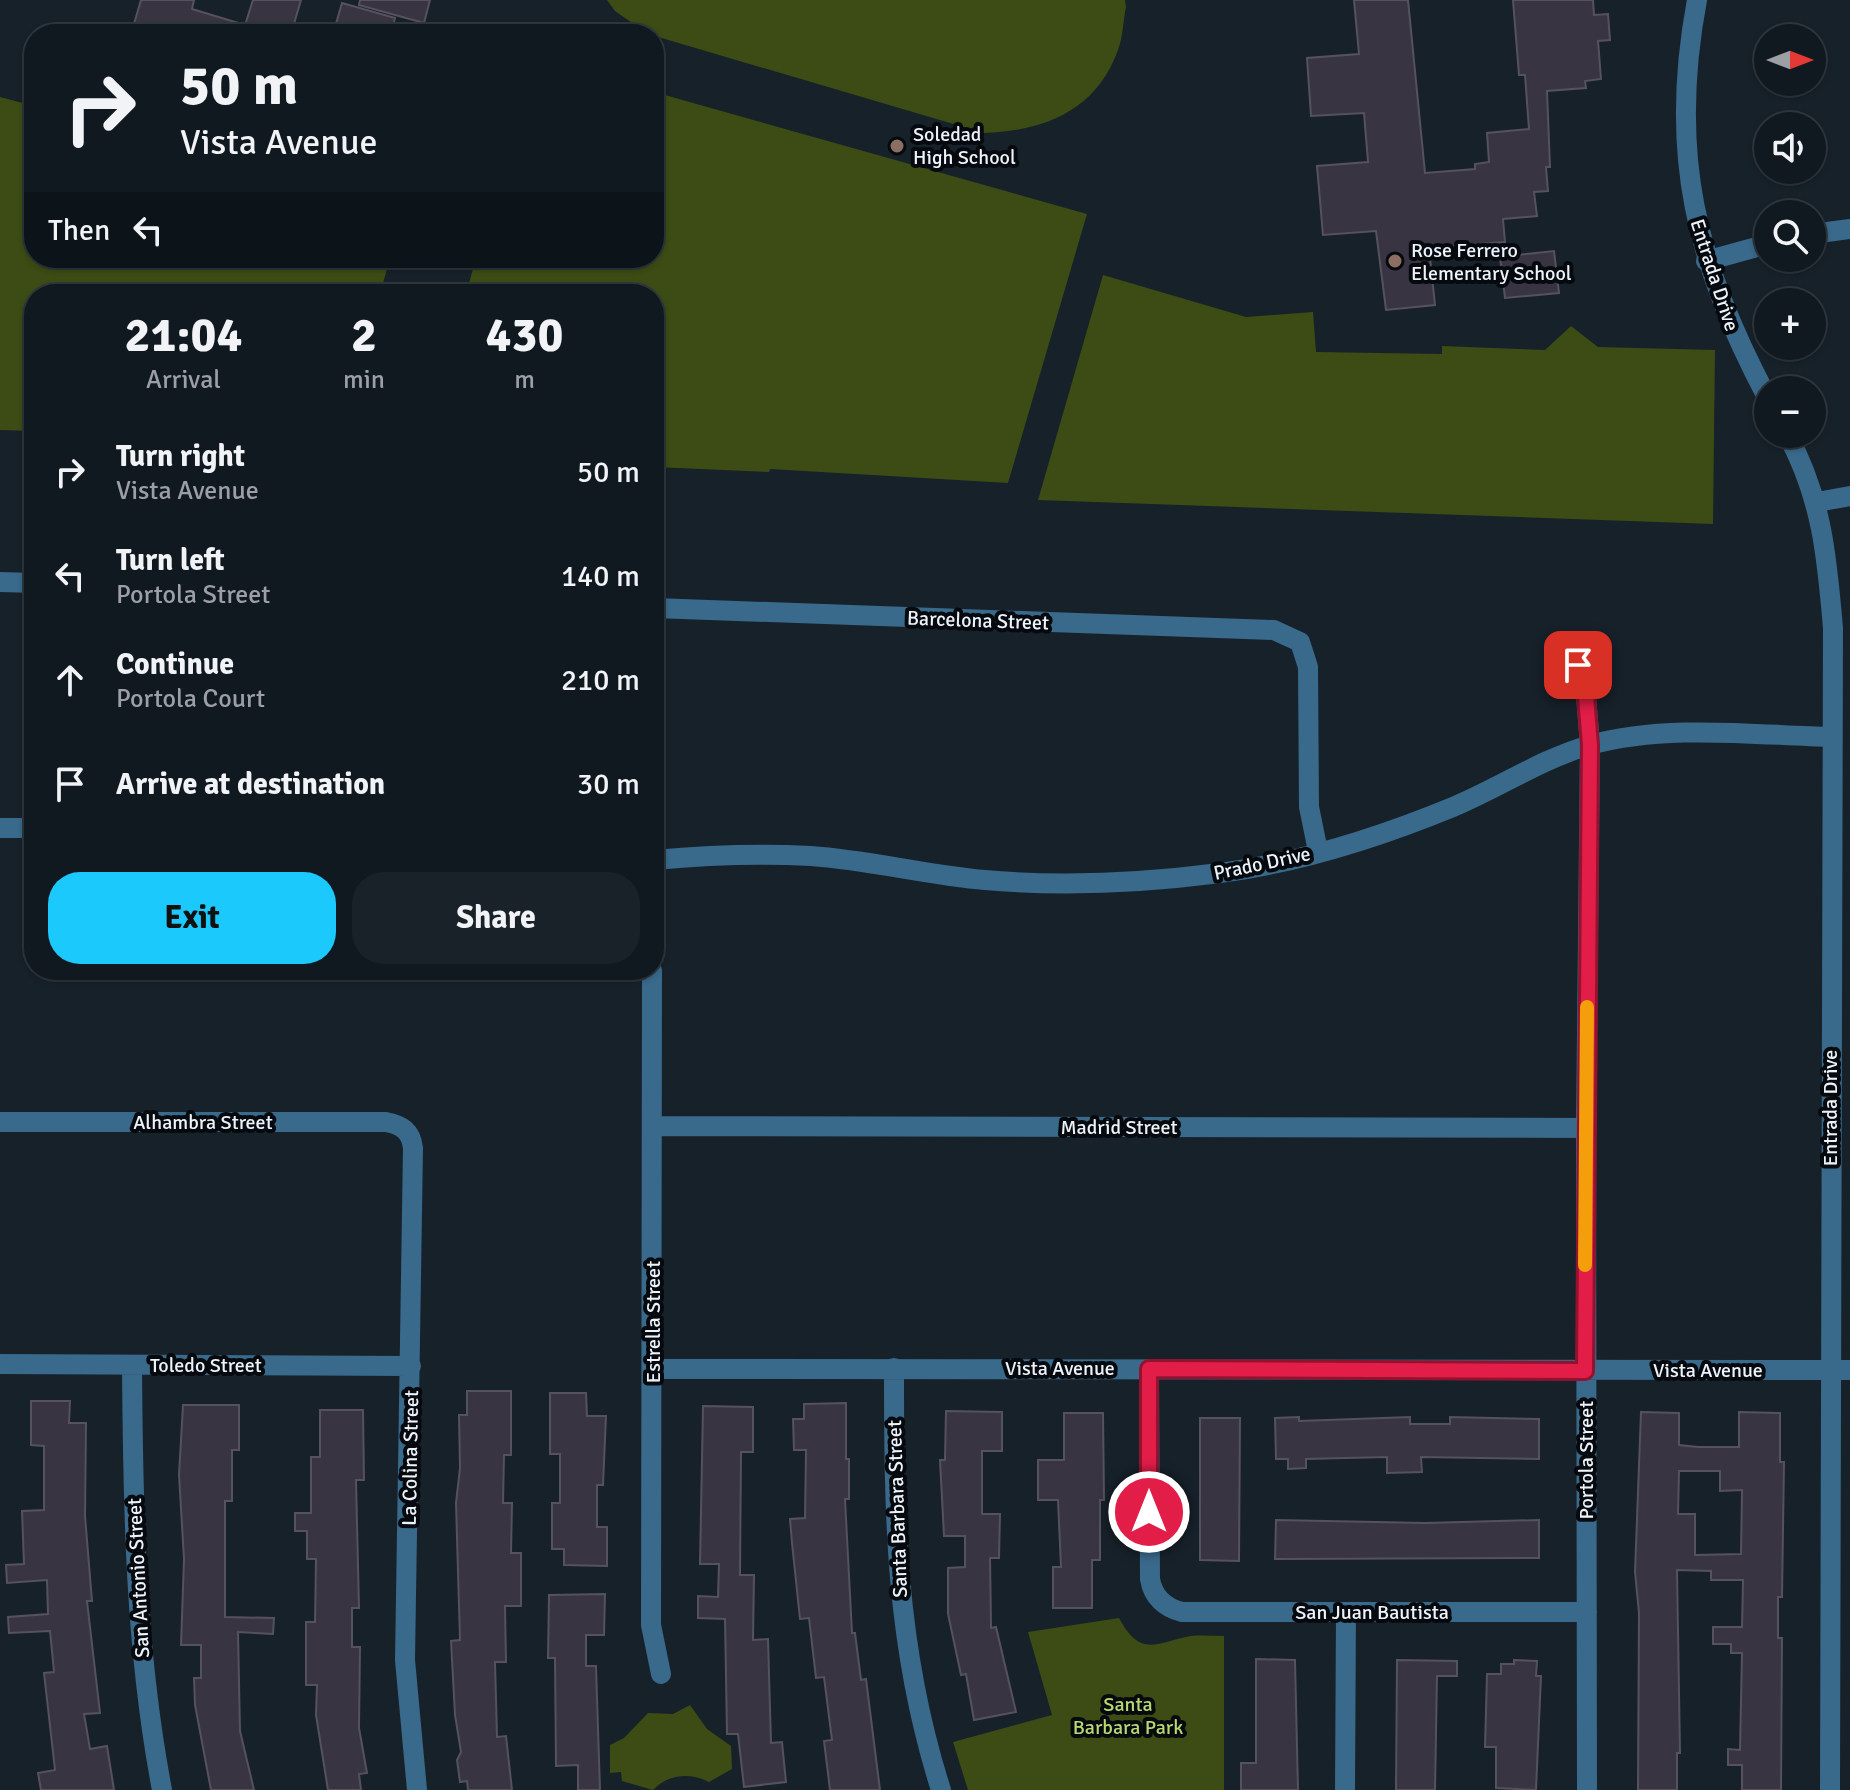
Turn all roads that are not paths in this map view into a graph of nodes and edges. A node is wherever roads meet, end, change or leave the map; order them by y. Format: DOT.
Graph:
graph roads {
  1 [pos="1697,0"];
  2 [pos="1850,229"];
  3 [pos="1826,232"];
  4 [pos="1754,248"];
  5 [pos="1706,261"];
  6 [pos="1756,376"];
  7 [pos="1793,448"];
  8 [pos="1850,496"];
  9 [pos="1817,502"];
  10 [pos="0,582"];
  11 [pos="24,583"];
  12 [pos="664,608"];
  13 [pos="1571,646"];
  14 [pos="1841,737"];
  15 [pos="1590,745"];
  16 [pos="0,828"];
  17 [pos="24,828"];
  18 [pos="1318,851"];
  19 [pos="664,859"];
  20 [pos="652,980"];
  21 [pos="0,1122"];
  22 [pos="653,1126"];
  23 [pos="1586,1128"];
  24 [pos="405,1129"];
  25 [pos="0,1364"];
  26 [pos="132,1365"];
  27 [pos="411,1366"];
  28 [pos="894,1368"];
  29 [pos="653,1369"];
  30 [pos="1149,1369"];
  31 [pos="1841,1370"];
  32 [pos="1585,1371"];
  33 [pos="1346,1612"];
  34 [pos="1587,1612"];
  35 [pos="661,1674"];
  36 [pos="162,1790"];
  37 [pos="417,1790"];
  38 [pos="941,1790"];
  39 [pos="1345,1790"];
  40 [pos="1587,1790"];
  41 [pos="1830,1790"];
  1 -- 5 [label="street, Entrada Drive"];
  2 -- 3 [label="street"];
  4 -- 5 [label="street"];
  5 -- 6 [label="street, Entrada Drive"];
  7 -- 9 [label="street, Entrada Drive"];
  8 -- 9 [label="street"];
  9 -- 14 [label="street, Entrada Drive"];
  10 -- 11 [label="street"];
  12 -- 18 [label="street, Barcelona Street"];
  13 -- 15 [label="street, Portola Street"];
  14 -- 15 [label="street, Prado Drive"];
  14 -- 31 [label="street, Entrada Drive"];
  15 -- 18 [label="street, Prado Drive"];
  15 -- 23 [label="street, Portola Street"];
  16 -- 17 [label="street"];
  18 -- 19 [label="street, Prado Drive"];
  20 -- 22 [label="street, Estrella Street"];
  21 -- 24 [label="street, Alhambra Street"];
  22 -- 23 [label="street, Madrid Street"];
  22 -- 29 [label="street, Estrella Street"];
  23 -- 32 [label="street, Portola Street"];
  24 -- 27 [label="street, La Colina Street"];
  25 -- 26 [label="street, Toledo Street"];
  26 -- 27 [label="street, Toledo Street"];
  26 -- 36 [label="street, San Antonio Street"];
  27 -- 37 [label="street, La Colina Street"];
  28 -- 29 [label="street, Vista Avenue"];
  28 -- 30 [label="street, Vista Avenue"];
  28 -- 38 [label="street, Santa Barbara Street"];
  29 -- 35 [label="street, Estrella Street"];
  30 -- 32 [label="street, Vista Avenue"];
  30 -- 33 [label="street, San Juan Bautista"];
  31 -- 32 [label="street, Vista Avenue"];
  31 -- 41 [label="street, Entrada Drive"];
  32 -- 34 [label="street, Portola Street"];
  33 -- 34 [label="street, San Juan Bautista"];
  33 -- 39 [label="street"];
  34 -- 40 [label="street, Portola Street"];
}
